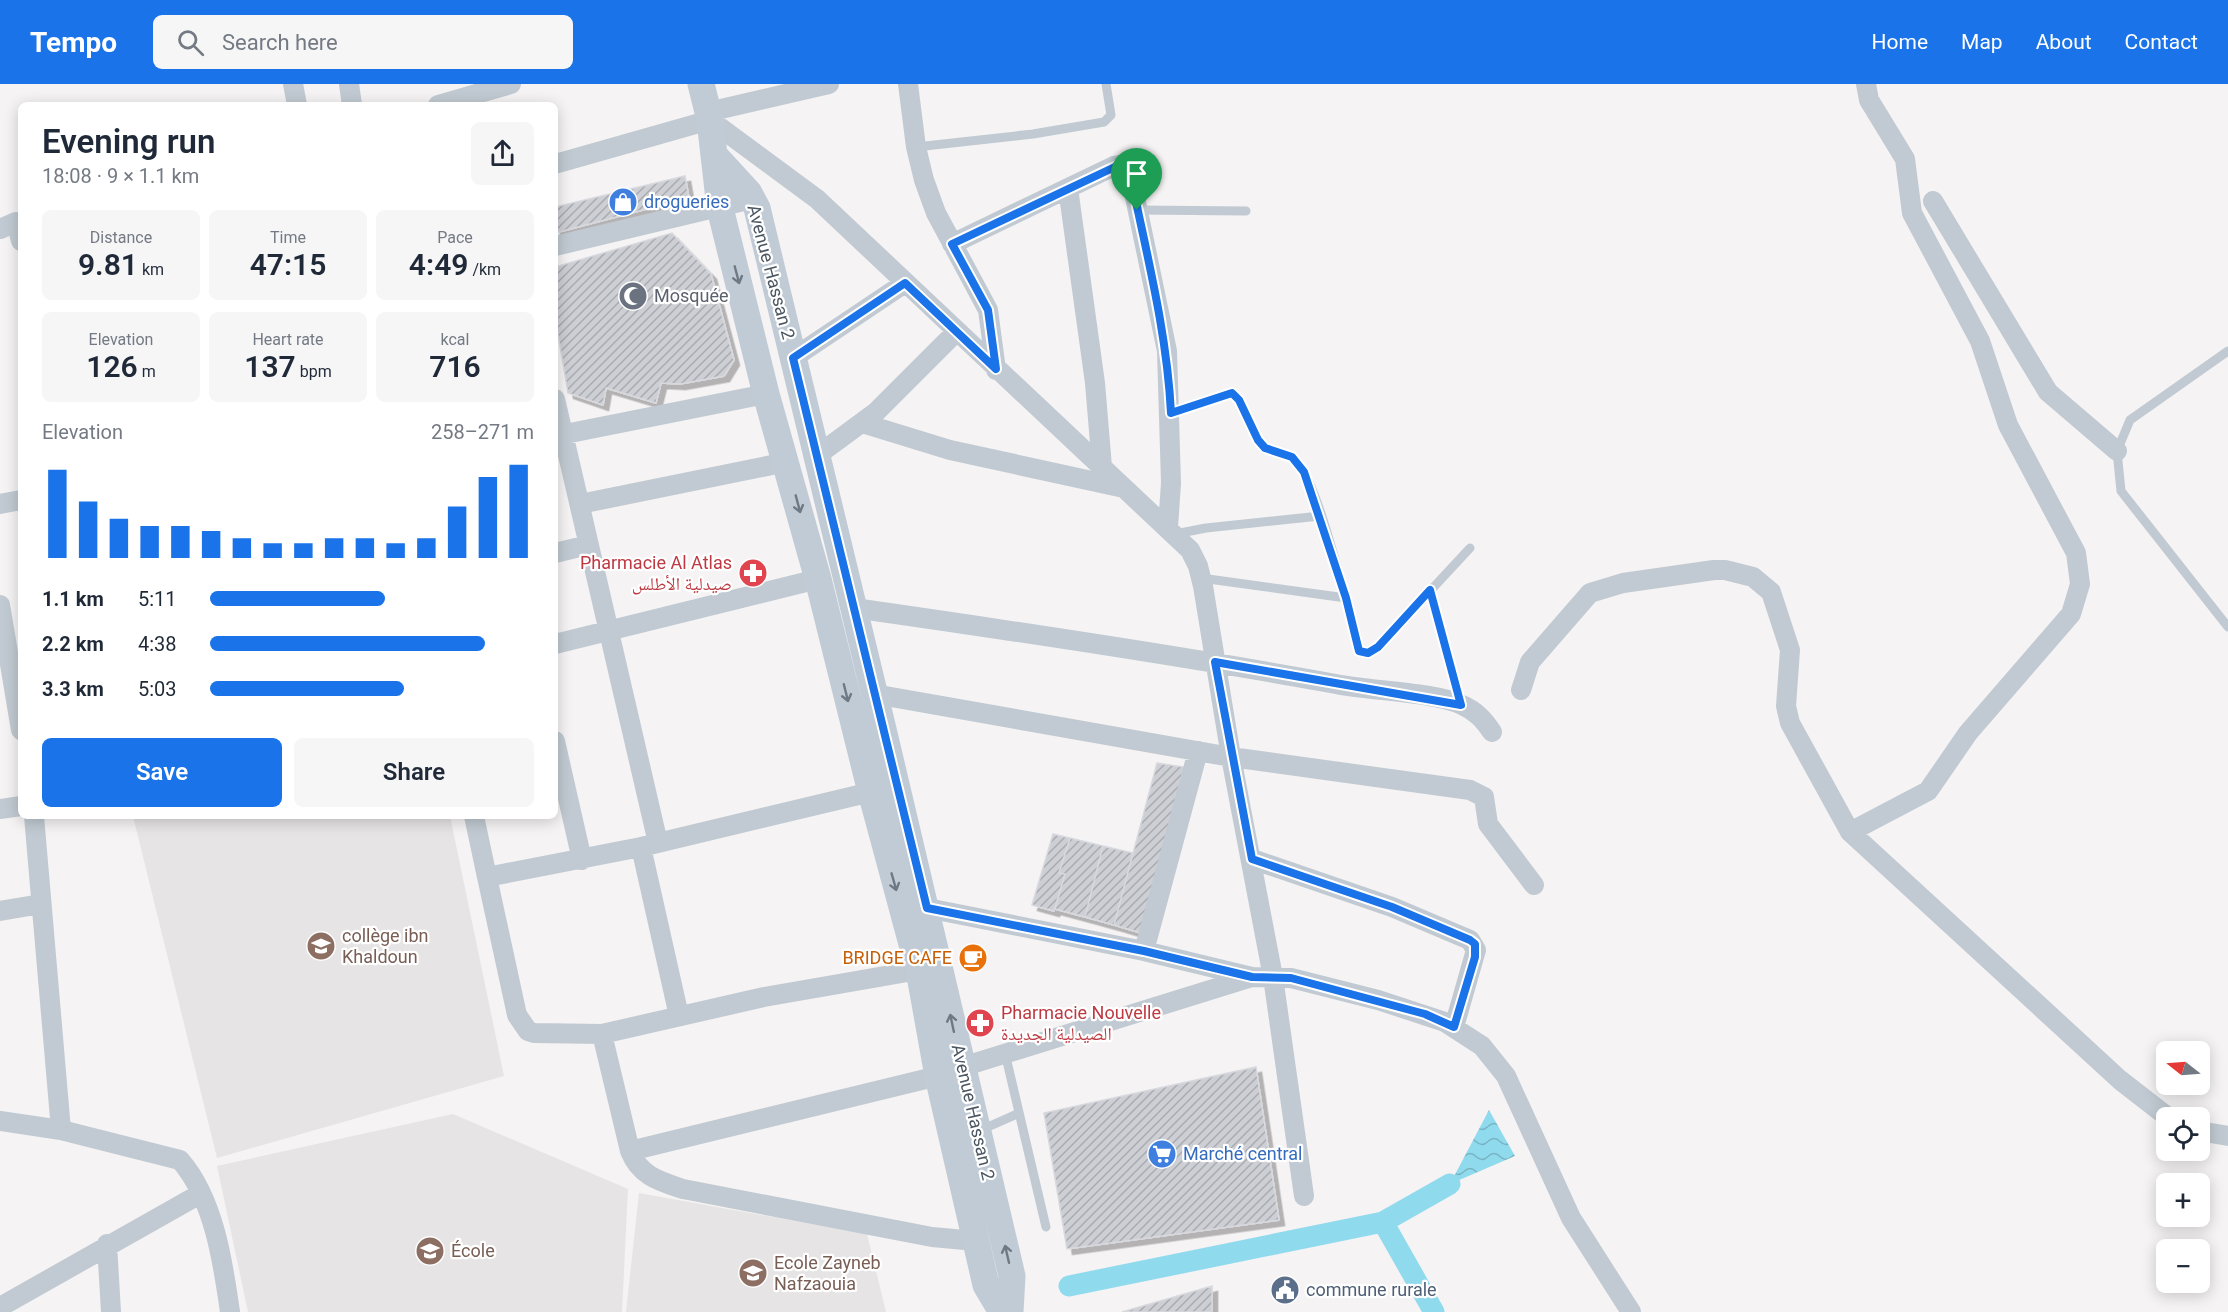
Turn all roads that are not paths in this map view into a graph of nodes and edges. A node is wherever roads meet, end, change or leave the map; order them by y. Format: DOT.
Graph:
graph roads {
  1 [pos="293,84"];
  2 [pos="349,84"];
  3 [pos="511,84"];
  4 [pos="701,84"];
  5 [pos="829,84"];
  6 [pos="908,84"];
  7 [pos="1106,84"];
  8 [pos="1866,84"];
  9 [pos="447,97"];
  10 [pos="479,99"];
  11 [pos="296,102"];
  12 [pos="352,102"];
  13 [pos="709,116"];
  14 [pos="916,147"];
  15 [pos="715,156"];
  16 [pos="558,163"];
  17 [pos="1068,188"];
  18 [pos="752,200"];
  19 [pos="1933,201"];
  20 [pos="720,208"];
  21 [pos="1137,210"];
  22 [pos="1246,211"];
  23 [pos="764,235"];
  24 [pos="952,244"];
  25 [pos="558,245"];
  26 [pos="730,246"];
  27 [pos="905,283"];
  28 [pos="956,332"];
  29 [pos="2228,351"];
  30 [pos="793,358"];
  31 [pos="996,369"];
  32 [pos="766,394"];
  33 [pos="1171,413"];
  34 [pos="862,423"];
  35 [pos="559,435"];
  36 [pos="2117,451"];
  37 [pos="815,457"];
  38 [pos="787,462"];
  39 [pos="1102,467"];
  40 [pos="1124,488"];
  41 [pos="18,501"];
  42 [pos="0,504"];
  43 [pos="580,504"];
  44 [pos="1320,516"];
  45 [pos="1171,531"];
  46 [pos="588,545"];
  47 [pos="1470,548"];
  48 [pos="558,553"];
  49 [pos="1201,578"];
  50 [pos="818,579"];
  51 [pos="1430,590"];
  52 [pos="1346,598"];
  53 [pos="0,605"];
  54 [pos="854,608"];
  55 [pos="2228,627"];
  56 [pos="9,633"];
  57 [pos="608,633"];
  58 [pos="558,643"];
  59 [pos="1215,662"];
  60 [pos="1521,690"];
  61 [pos="874,694"];
  62 [pos="1461,705"];
  63 [pos="18,706"];
  64 [pos="1492,732"];
  65 [pos="1198,751"];
  66 [pos="558,754"];
  67 [pos="1231,757"];
  68 [pos="871,792"];
  69 [pos="18,807"];
  70 [pos="0,810"];
  71 [pos="34,819"];
  72 [pos="475,819"];
  73 [pos="1850,832"];
  74 [pos="650,845"];
  75 [pos="1252,859"];
  76 [pos="582,860"];
  77 [pos="487,877"];
  78 [pos="1534,885"];
  79 [pos="41,904"];
  80 [pos="927,908"];
  81 [pos="0,911"];
  82 [pos="1144,951"];
  83 [pos="919,970"];
  84 [pos="1252,977"];
  85 [pos="1273,977"];
  86 [pos="679,1016"];
  87 [pos="1454,1027"];
  88 [pos="602,1034"];
  89 [pos="1005,1053"];
  90 [pos="950,1072"];
  91 [pos="2156,1108"];
  92 [pos="1019,1113"];
  93 [pos="0,1121"];
  94 [pos="62,1130"];
  95 [pos="978,1131"];
  96 [pos="2210,1133"];
  97 [pos="2228,1136"];
  98 [pos="630,1151"];
  99 [pos="200,1194"];
  100 [pos="1304,1196"];
  101 [pos="1046,1227"];
  102 [pos="976,1241"];
  103 [pos="107,1245"];
  104 [pos="0,1307"];
  105 [pos="111,1312"];
  106 [pos="230,1312"];
  107 [pos="1002,1312"];
  108 [pos="1010,1312"];
  109 [pos="1631,1312"];
  1 -- 11 [label="street"];
  2 -- 12 [label="street"];
  3 -- 10 [label="street"];
  4 -- 13 [label="main road, Avenue Hassan 2"];
  5 -- 13 [label="street"];
  6 -- 14 [label="street"];
  7 -- 14 [label="lane"];
  8 -- 73 [label="street"];
  9 -- 10 [label="street"];
  13 -- 15 [label="main road, Avenue Hassan 2"];
  13 -- 16 [label="street"];
  13 -- 27 [label="street"];
  14 -- 24 [label="street"];
  15 -- 18 [label="main road, Avenue Hassan 2"];
  15 -- 20 [label="main road, Avenue Hassan 2"];
  17 -- 21 [label="street"];
  17 -- 24 [label="street"];
  17 -- 39 [label="street"];
  18 -- 20 [label="street"];
  18 -- 23 [label="main road, Avenue Hassan 2"];
  19 -- 36 [label="street"];
  20 -- 25 [label="street"];
  20 -- 26 [label="main road, Avenue Hassan 2"];
  21 -- 22 [label="lane"];
  21 -- 33 [label="street"];
  23 -- 26 [label="main road"];
  23 -- 30 [label="main road, Avenue Hassan 2"];
  24 -- 31 [label="street"];
  26 -- 32 [label="main road, Avenue Hassan 2, one-way"];
  27 -- 28 [label="street"];
  27 -- 30 [label="street"];
  28 -- 31 [label="street"];
  28 -- 34 [label="street"];
  29 -- 36 [label="lane"];
  30 -- 37 [label="main road, Avenue Hassan 2"];
  31 -- 39 [label="street"];
  32 -- 35 [label="street"];
  32 -- 38 [label="main road, Avenue Hassan 2"];
  33 -- 44 [label="lane"];
  33 -- 45 [label="street"];
  34 -- 37 [label="street"];
  34 -- 40 [label="street"];
  35 -- 43 [label="street"];
  36 -- 55 [label="lane"];
  37 -- 54 [label="main road, Avenue Hassan 2"];
  38 -- 43 [label="street"];
  38 -- 50 [label="main road, Avenue Hassan 2, one-way"];
  39 -- 40 [label="street"];
  40 -- 45 [label="street"];
  41 -- 42 [label="street"];
  43 -- 46 [label="street"];
  44 -- 45 [label="lane"];
  44 -- 52 [label="lane"];
  45 -- 49 [label="street"];
  46 -- 48 [label="street"];
  46 -- 57 [label="street"];
  47 -- 51 [label="lane"];
  49 -- 52 [label="lane"];
  49 -- 59 [label="street"];
  50 -- 57 [label="street"];
  50 -- 68 [label="main road, Avenue Hassan 2, one-way"];
  51 -- 52 [label="lane"];
  51 -- 62 [label="lane"];
  53 -- 56 [label="street"];
  54 -- 59 [label="street"];
  54 -- 61 [label="main road, Avenue Hassan 2"];
  56 -- 63 [label="street"];
  57 -- 58 [label="street"];
  57 -- 74 [label="street"];
  59 -- 62 [label="street"];
  59 -- 67 [label="street"];
  60 -- 73 [label="street"];
  61 -- 65 [label="street"];
  61 -- 80 [label="main road, Avenue Hassan 2"];
  62 -- 64 [label="street"];
  65 -- 67 [label="street"];
  65 -- 82 [label="street"];
  66 -- 76 [label="street"];
  67 -- 75 [label="street"];
  67 -- 78 [label="street"];
  68 -- 74 [label="street"];
  68 -- 83 [label="main road, Avenue Hassan 2, one-way"];
  69 -- 70 [label="street"];
  71 -- 79 [label="street"];
  72 -- 77 [label="street"];
  73 -- 91 [label="street"];
  74 -- 76 [label="street"];
  74 -- 86 [label="street"];
  75 -- 85 [label="street"];
  75 -- 87 [label="street"];
  76 -- 77 [label="street"];
  77 -- 88 [label="street"];
  79 -- 81 [label="street"];
  79 -- 94 [label="street"];
  80 -- 82 [label="street"];
  90 -- 80 [label="main road, Avenue Hassan 2, one-way"];
  82 -- 84 [label="street"];
  83 -- 86 [label="street"];
  83 -- 90 [label="main road, Avenue Hassan 2"];
  84 -- 85 [label="street"];
  84 -- 89 [label="street"];
  85 -- 87 [label="street"];
  85 -- 100 [label="street"];
  86 -- 88 [label="street"];
  87 -- 109 [label="street"];
  88 -- 98 [label="street"];
  89 -- 90 [label="street"];
  89 -- 92 [label="lane"];
  90 -- 95 [label="main road, Avenue Hassan 2"];
  90 -- 98 [label="street"];
  90 -- 102 [label="main road, Avenue Hassan 2"];
  92 -- 95 [label="lane"];
  92 -- 101 [label="lane"];
  93 -- 94 [label="street"];
  94 -- 99 [label="street"];
  108 -- 95 [label="main road, Avenue Hassan 2, one-way"];
  96 -- 97 [label="street"];
  98 -- 102 [label="street"];
  99 -- 103 [label="street"];
  99 -- 106 [label="street"];
  102 -- 107 [label="main road, Avenue Hassan 2"];
  103 -- 104 [label="street"];
  103 -- 105 [label="street"];
}
